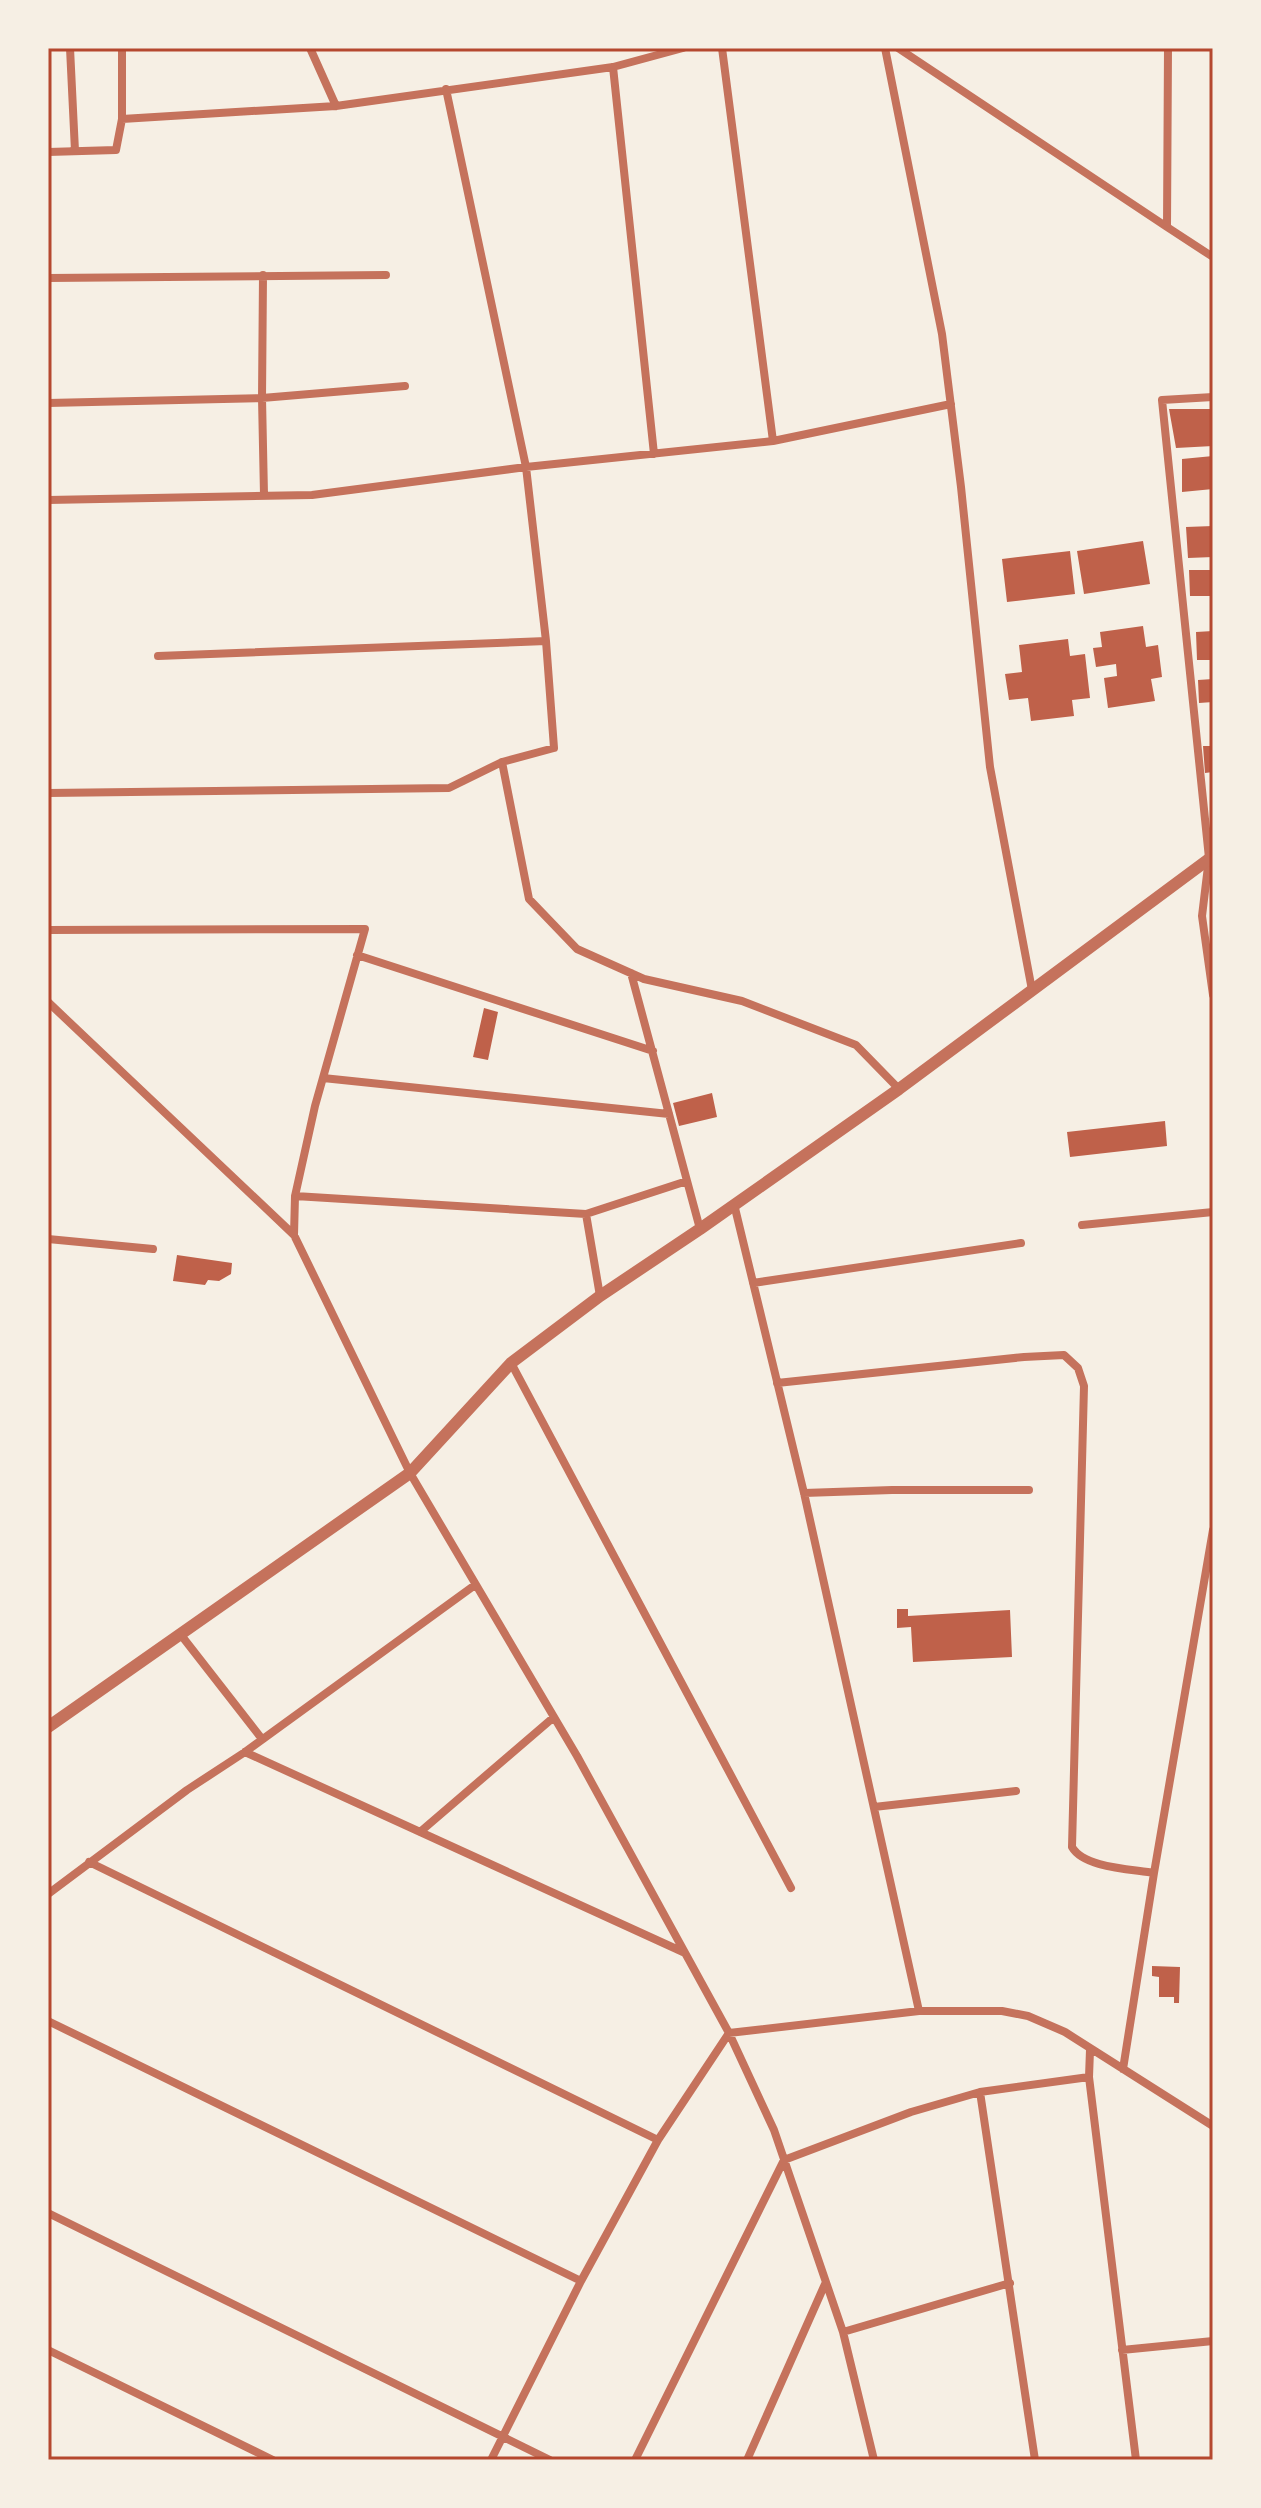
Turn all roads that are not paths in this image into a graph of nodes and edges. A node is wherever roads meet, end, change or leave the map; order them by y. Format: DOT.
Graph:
graph roads {
  1 [pos="70,48"];
  2 [pos="122,48"];
  3 [pos="310,48"];
  4 [pos="682,48"];
  5 [pos="722,48"];
  6 [pos="885,48"];
  7 [pos="898,48"];
  8 [pos="1168,48"];
  9 [pos="613,67"];
  10 [pos="446,89"];
  11 [pos="336,106"];
  12 [pos="122,119"];
  13 [pos="75,151"];
  14 [pos="48,152"];
  15 [pos="1167,227"];
  16 [pos="1213,257"];
  17 [pos="263,275"];
  18 [pos="386,275"];
  19 [pos="48,278"];
  20 [pos="405,386"];
  21 [pos="1213,397"];
  22 [pos="262,398"];
  23 [pos="48,403"];
  24 [pos="951,404"];
  25 [pos="773,441"];
  26 [pos="654,454"];
  27 [pos="526,467"];
  28 [pos="264,495"];
  29 [pos="48,500"];
  30 [pos="546,641"];
  31 [pos="158,656"];
  32 [pos="502,762"];
  33 [pos="48,793"];
  34 [pos="1211,857"];
  35 [pos="48,930"];
  36 [pos="357,955"];
  37 [pos="631,973"];
  38 [pos="1032,990"];
  39 [pos="1213,995"];
  40 [pos="48,1002"];
  41 [pos="653,1051"];
  42 [pos="323,1078"];
  43 [pos="899,1089"];
  44 [pos="669,1114"];
  45 [pos="687,1181"];
  46 [pos="295,1196"];
  47 [pos="734,1204"];
  48 [pos="1213,1212"];
  49 [pos="586,1214"];
  50 [pos="1082,1225"];
  51 [pos="700,1229"];
  52 [pos="294,1235"];
  53 [pos="48,1239"];
  54 [pos="1021,1243"];
  55 [pos="153,1249"];
  56 [pos="753,1283"];
  57 [pos="600,1296"];
  58 [pos="511,1363"];
  59 [pos="777,1383"];
  60 [pos="410,1473"];
  61 [pos="1029,1490"];
  62 [pos="804,1493"];
  63 [pos="1213,1530"];
  64 [pos="475,1585"];
  65 [pos="181,1635"];
  66 [pos="554,1717"];
  67 [pos="48,1727"];
  68 [pos="262,1739"];
  69 [pos="245,1752"];
  70 [pos="1016,1791"];
  71 [pos="874,1807"];
  72 [pos="420,1832"];
  73 [pos="89,1862"];
  74 [pos="1154,1873"];
  75 [pos="791,1888"];
  76 [pos="48,1894"];
  77 [pos="683,1952"];
  78 [pos="919,2011"];
  79 [pos="48,2021"];
  80 [pos="729,2033"];
  81 [pos="1090,2050"];
  82 [pos="1123,2069"];
  83 [pos="1089,2077"];
  84 [pos="980,2092"];
  85 [pos="1213,2126"];
  86 [pos="658,2140"];
  87 [pos="784,2160"];
  88 [pos="48,2213"];
  89 [pos="581,2281"];
  90 [pos="826,2283"];
  91 [pos="1010,2283"];
  92 [pos="843,2332"];
  93 [pos="1213,2341"];
  94 [pos="48,2350"];
  95 [pos="1122,2350"];
  96 [pos="503,2437"];
  97 [pos="273,2460"];
  98 [pos="491,2460"];
  99 [pos="550,2460"];
  100 [pos="635,2460"];
  101 [pos="747,2460"];
  102 [pos="874,2460"];
  103 [pos="1035,2460"];
  104 [pos="1136,2460"];
  1 -- 13 [label="street"];
  2 -- 12 [label="street"];
  3 -- 11 [label="street"];
  4 -- 9 [label="street"];
  5 -- 25 [label="street"];
  6 -- 24 [label="street"];
  7 -- 15 [label="street"];
  8 -- 15 [label="street"];
  9 -- 10 [label="street"];
  9 -- 26 [label="street"];
  10 -- 11 [label="street"];
  10 -- 27 [label="street"];
  11 -- 12 [label="street"];
  12 -- 13 [label="street"];
  13 -- 14 [label="street"];
  15 -- 16 [label="street"];
  17 -- 18 [label="street"];
  17 -- 19 [label="street"];
  17 -- 22 [label="street"];
  20 -- 22 [label="street"];
  21 -- 34 [label="street"];
  22 -- 23 [label="street"];
  22 -- 28 [label="street"];
  24 -- 25 [label="street"];
  24 -- 38 [label="street"];
  25 -- 26 [label="street"];
  26 -- 27 [label="street"];
  27 -- 28 [label="street"];
  27 -- 30 [label="street"];
  28 -- 29 [label="street"];
  30 -- 31 [label="street"];
  30 -- 32 [label="street"];
  32 -- 33 [label="street"];
  32 -- 37 [label="street"];
  34 -- 38 [label="street"];
  34 -- 39 [label="street"];
  35 -- 36 [label="street"];
  36 -- 41 [label="street"];
  36 -- 42 [label="street"];
  37 -- 41 [label="street"];
  37 -- 43 [label="street"];
  38 -- 43 [label="street"];
  40 -- 52 [label="street"];
  41 -- 44 [label="street"];
  42 -- 44 [label="street"];
  42 -- 46 [label="street"];
  43 -- 47 [label="street"];
  44 -- 45 [label="street"];
  45 -- 49 [label="street"];
  45 -- 51 [label="street"];
  46 -- 49 [label="street"];
  46 -- 52 [label="street"];
  47 -- 51 [label="street"];
  47 -- 56 [label="street"];
  48 -- 50 [label="street"];
  49 -- 57 [label="street"];
  51 -- 57 [label="street"];
  52 -- 60 [label="street"];
  53 -- 55 [label="street"];
  54 -- 56 [label="street"];
  56 -- 59 [label="street"];
  57 -- 58 [label="street"];
  58 -- 60 [label="street"];
  58 -- 75 [label="street"];
  59 -- 62 [label="street"];
  59 -- 74 [label="street"];
  60 -- 64 [label="street"];
  60 -- 65 [label="street"];
  61 -- 62 [label="street"];
  62 -- 71 [label="street"];
  63 -- 74 [label="street"];
  64 -- 66 [label="street"];
  64 -- 68 [label="street"];
  65 -- 67 [label="street"];
  65 -- 68 [label="street"];
  66 -- 72 [label="street"];
  66 -- 77 [label="street"];
  68 -- 69 [label="street"];
  69 -- 72 [label="street"];
  69 -- 73 [label="street"];
  70 -- 71 [label="street"];
  71 -- 78 [label="street"];
  72 -- 77 [label="street"];
  73 -- 76 [label="street"];
  73 -- 86 [label="street"];
  74 -- 82 [label="street"];
  77 -- 80 [label="street"];
  78 -- 80 [label="street"];
  78 -- 81 [label="street"];
  79 -- 89 [label="street"];
  80 -- 86 [label="street"];
  80 -- 87 [label="street"];
  81 -- 82 [label="street"];
  81 -- 83 [label="street"];
  82 -- 85 [label="street"];
  83 -- 84 [label="street"];
  83 -- 95 [label="street"];
  84 -- 87 [label="street"];
  84 -- 91 [label="street"];
  86 -- 89 [label="street"];
  87 -- 90 [label="street"];
  87 -- 100 [label="street"];
  88 -- 96 [label="street"];
  89 -- 96 [label="street"];
  90 -- 92 [label="street"];
  90 -- 101 [label="street"];
  91 -- 92 [label="street"];
  91 -- 103 [label="street"];
  92 -- 102 [label="street"];
  93 -- 95 [label="street"];
  94 -- 97 [label="street"];
  95 -- 104 [label="street"];
  96 -- 98 [label="street"];
  96 -- 99 [label="street"];
}
